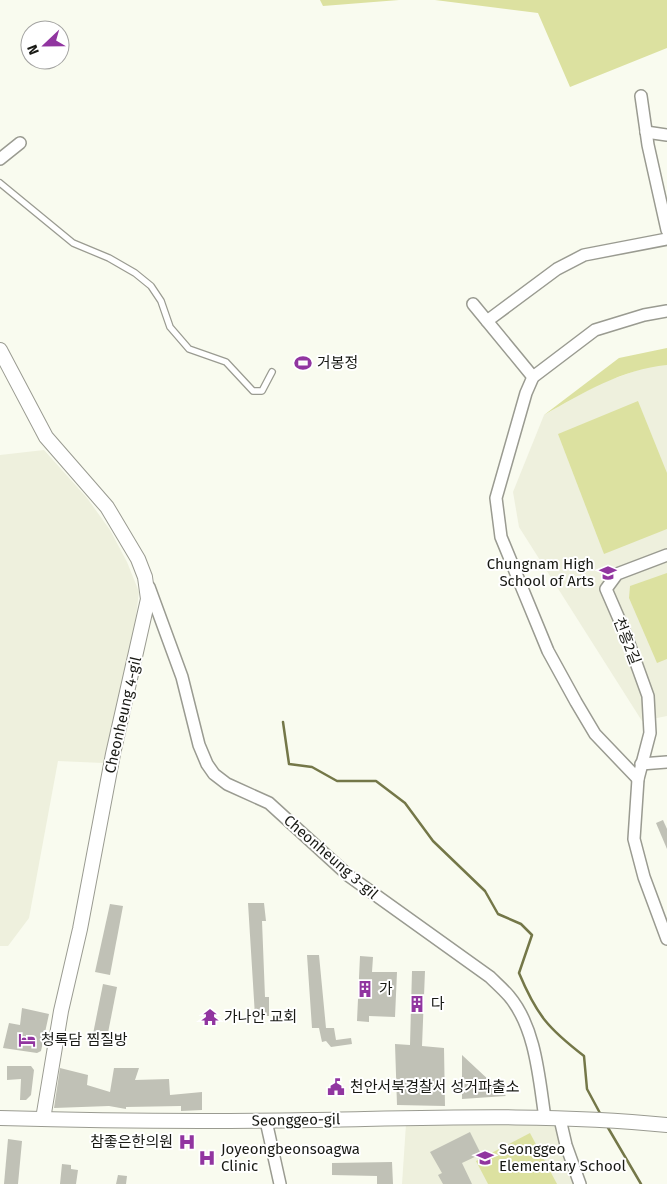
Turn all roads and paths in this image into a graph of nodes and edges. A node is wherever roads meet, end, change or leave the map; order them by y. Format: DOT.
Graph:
graph roads {
  1 [pos="641,96"];
  2 [pos="646,132"];
  3 [pos="667,135"];
  4 [pos="20,143"];
  5 [pos="0,159"];
  6 [pos="0,183"];
  7 [pos="667,230"];
  8 [pos="667,240"];
  9 [pos="474,304"];
  10 [pos="667,311"];
  11 [pos="487,321"];
  12 [pos="0,350"];
  13 [pos="272,372"];
  14 [pos="533,377"];
  15 [pos="667,555"];
  16 [pos="145,578"];
  17 [pos="667,762"];
  18 [pos="641,764"];
  19 [pos="638,779"];
  20 [pos="667,939"];
  21 [pos="0,1118"];
  22 [pos="545,1118"];
  23 [pos="43,1119"];
  24 [pos="560,1119"];
  25 [pos="266,1121"];
  26 [pos="667,1125"];
  27 [pos="280,1184"];
  28 [pos="580,1184"];
  1 -- 2 [label="street"];
  2 -- 3 [label="street"];
  2 -- 7 [label="street"];
  4 -- 5 [label="street"];
  6 -- 13 [label="lane"];
  8 -- 11 [label="street"];
  9 -- 11 [label="street"];
  10 -- 14 [label="street"];
  11 -- 14 [label="street"];
  12 -- 16 [label="street, Cheonheung 4-gil"];
  14 -- 19 [label="street"];
  15 -- 18 [label="street, 천흥2길"];
  16 -- 22 [label="street, Cheonheung 3-gil"];
  16 -- 23 [label="street, Cheonheung 4-gil"];
  17 -- 18 [label="street"];
  18 -- 19 [label="street, 천흥2길"];
  19 -- 20 [label="street, 천흥2길"];
  21 -- 23 [label="street, Seonggeo-gil"];
  22 -- 24 [label="street, Seonggeo-gil"];
  22 -- 25 [label="street, Seonggeo-gil"];
  23 -- 25 [label="street, Seonggeo-gil"];
  24 -- 26 [label="street, Seonggeo-gil"];
  24 -- 28 [label="street"];
  25 -- 27 [label="street"];
}
